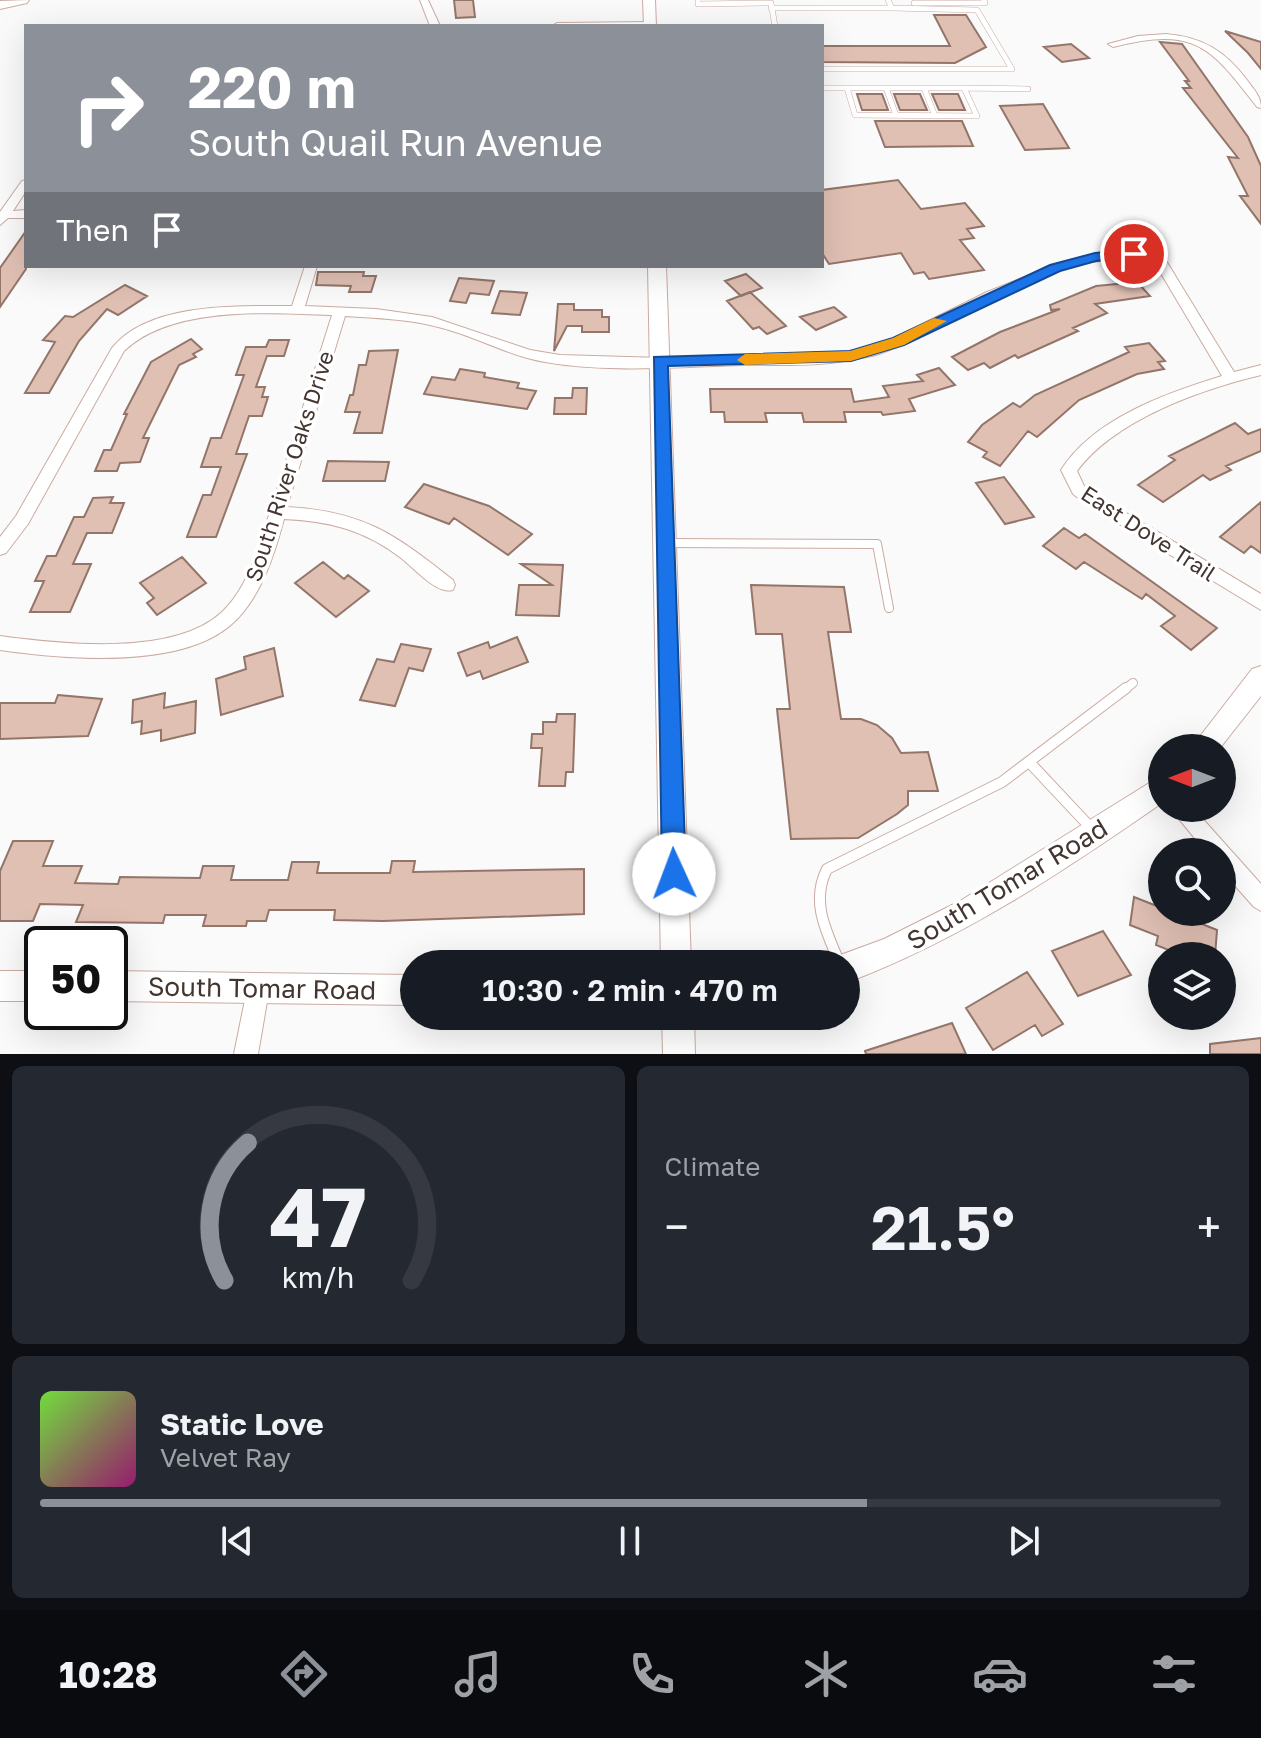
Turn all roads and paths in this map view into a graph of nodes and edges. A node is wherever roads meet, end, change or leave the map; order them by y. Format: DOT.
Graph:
graph roads {
  1 [pos="23,0"];
  2 [pos="424,0"];
  3 [pos="649,0"];
  4 [pos="698,0"];
  5 [pos="984,0"];
  6 [pos="771,4"];
  7 [pos="890,4"];
  8 [pos="0,5"];
  9 [pos="434,24"];
  10 [pos="650,24"];
  11 [pos="775,24"];
  12 [pos="1113,44"];
  13 [pos="824,69"];
  14 [pos="824,88"];
  15 [pos="847,88"];
  16 [pos="886,88"];
  17 [pos="924,88"];
  18 [pos="964,88"];
  19 [pos="1028,89"];
  20 [pos="1261,105"];
  21 [pos="896,115"];
  22 [pos="935,116"];
  23 [pos="24,186"];
  24 [pos="24,214"];
  25 [pos="2,218"];
  26 [pos="310,268"];
  27 [pos="657,268"];
  28 [pos="297,312"];
  29 [pos="339,314"];
  30 [pos="660,361"];
  31 [pos="1261,370"];
  32 [pos="1230,377"];
  33 [pos="276,513"];
  34 [pos="665,543"];
  35 [pos="0,549"];
  36 [pos="447,585"];
  37 [pos="1261,603"];
  38 [pos="889,608"];
  39 [pos="0,643"];
  40 [pos="1261,677"];
  41 [pos="1133,683"];
  42 [pos="1215,734"];
  43 [pos="1030,763"];
  44 [pos="1148,797"];
  45 [pos="1192,822"];
  46 [pos="1095,833"];
  47 [pos="1206,838"];
  48 [pos="1236,872"];
  49 [pos="1261,900"];
  50 [pos="676,950"];
  51 [pos="835,950"];
  52 [pos="860,963"];
  53 [pos="0,986"];
  54 [pos="24,986"];
  55 [pos="128,986"];
  56 [pos="258,990"];
  57 [pos="400,990"];
  58 [pos="678,1030"];
  59 [pos="246,1054"];
  60 [pos="679,1054"];
  1 -- 8 [label="main road"];
  2 -- 9 [label="street"];
  3 -- 10 [label="main road"];
  4 -- 6 [label="lane"];
  5 -- 7 [label="lane"];
  6 -- 7 [label="lane"];
  6 -- 11 [label="lane"];
  7 -- 13 [label="lane"];
  12 -- 20 [label="street"];
  14 -- 15 [label="lane"];
  15 -- 16 [label="lane"];
  15 -- 21 [label="lane"];
  16 -- 17 [label="lane"];
  16 -- 21 [label="lane"];
  17 -- 18 [label="lane"];
  17 -- 22 [label="lane"];
  18 -- 19 [label="lane"];
  18 -- 22 [label="lane"];
  21 -- 22 [label="lane"];
  23 -- 25 [label="street"];
  24 -- 25 [label="street"];
  26 -- 28 [label="street"];
  27 -- 30 [label="main road"];
  28 -- 29 [label="street"];
  28 -- 35 [label="street"];
  29 -- 30 [label="street"];
  29 -- 33 [label="street, South River Oaks Drive"];
  30 -- 32 [label="street"];
  30 -- 34 [label="main road"];
  31 -- 32 [label="street, East Dove Trail"];
  32 -- 37 [label="street, East Dove Trail"];
  33 -- 36 [label="street"];
  33 -- 39 [label="street, South River Oaks Drive"];
  34 -- 38 [label="lane"];
  34 -- 50 [label="main road"];
  40 -- 42 [label="main road"];
  41 -- 43 [label="lane"];
  43 -- 46 [label="lane"];
  43 -- 51 [label="lane"];
  44 -- 46 [label="main road, South Tomar Road"];
  45 -- 47 [label="street"];
  46 -- 52 [label="main road, South Tomar Road"];
  48 -- 49 [label="street"];
  53 -- 54 [label="main road"];
  55 -- 56 [label="main road, South Tomar Road"];
  56 -- 57 [label="main road, South Tomar Road"];
  56 -- 59 [label="street"];
  58 -- 60 [label="main road"];
}
